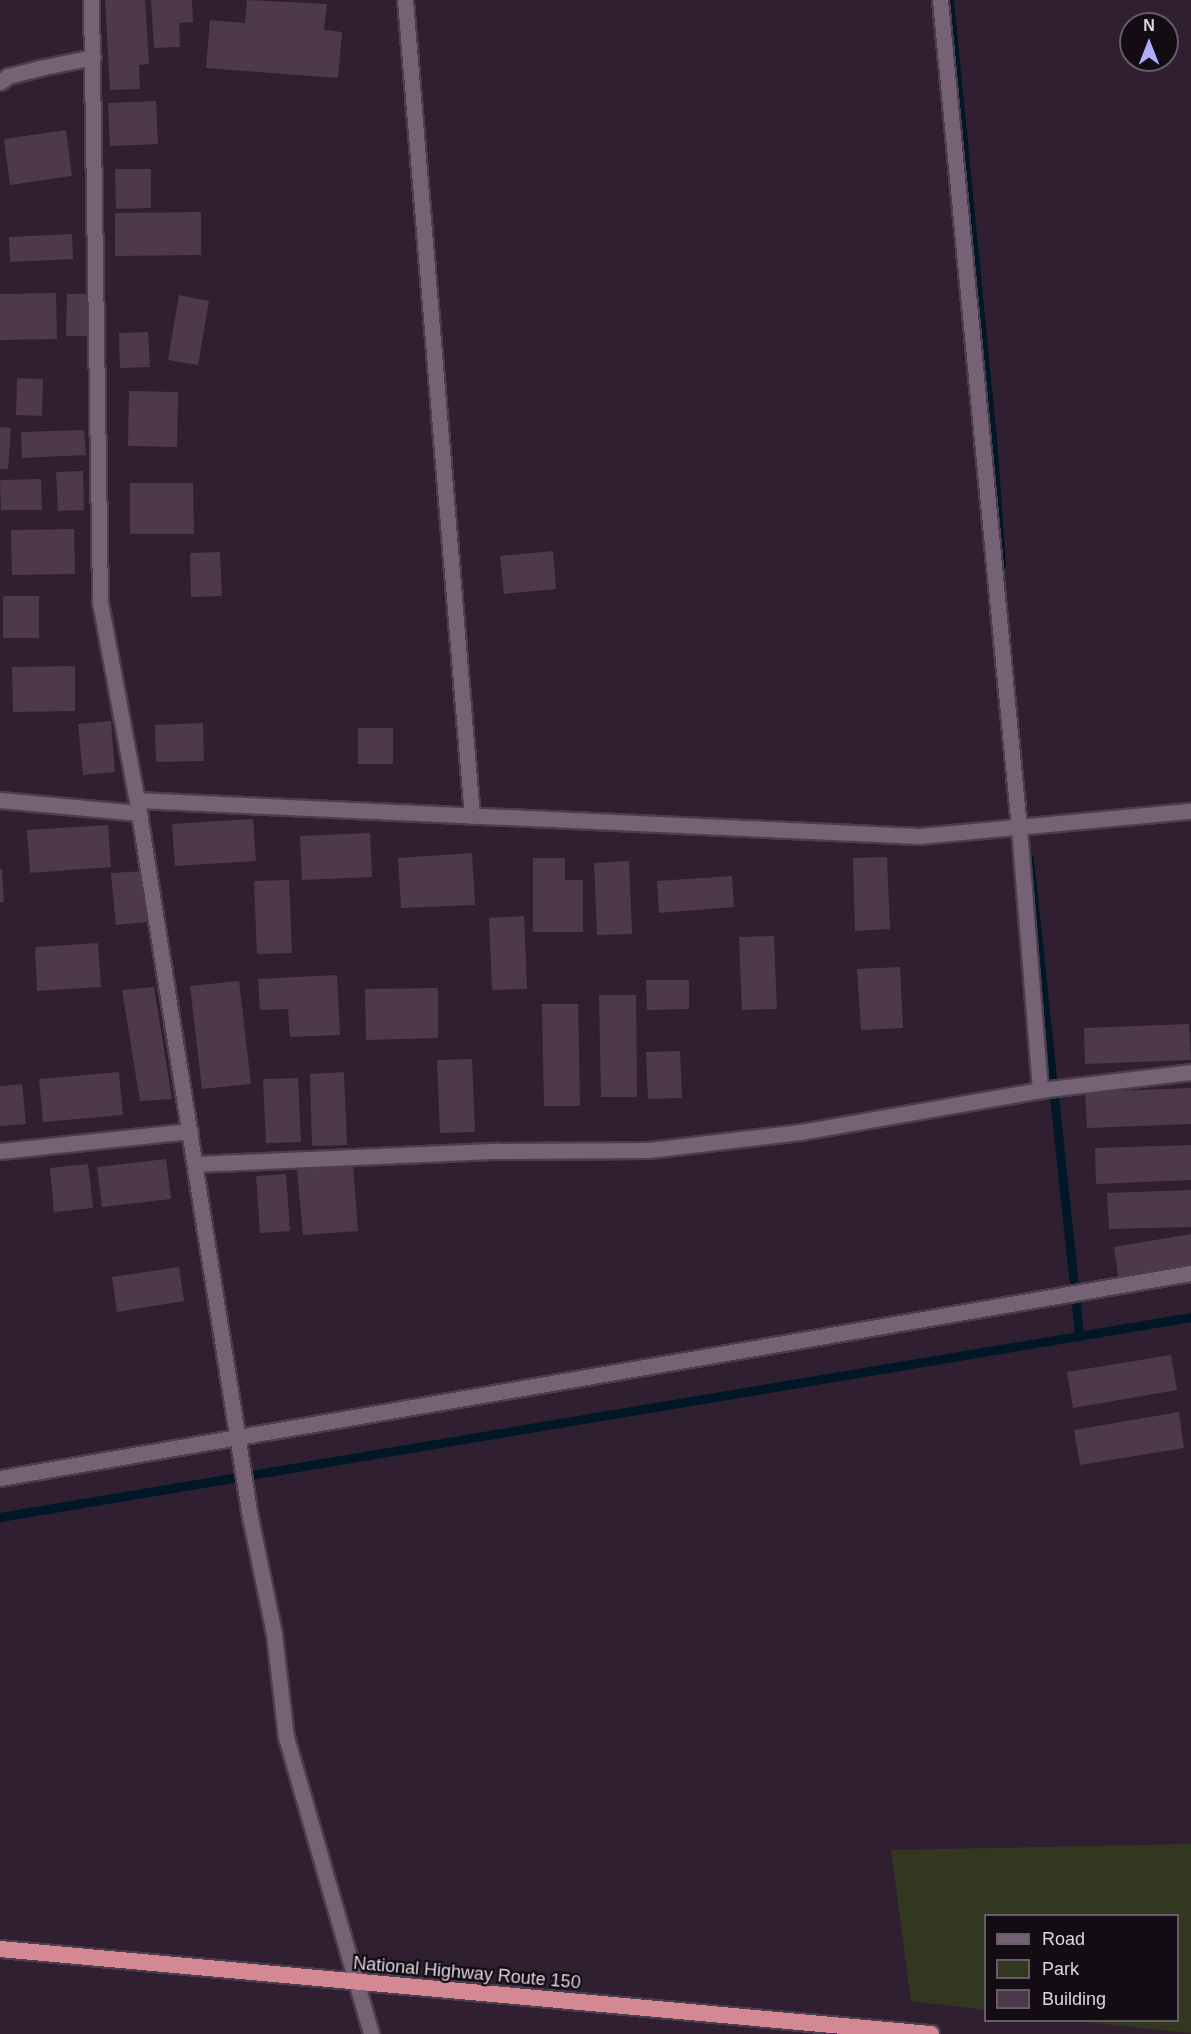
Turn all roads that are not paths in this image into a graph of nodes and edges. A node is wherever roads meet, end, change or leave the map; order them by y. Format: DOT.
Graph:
graph roads {
  1 [pos="91,0"];
  2 [pos="405,0"];
  3 [pos="940,0"];
  4 [pos="93,57"];
  5 [pos="0,82"];
  6 [pos="0,800"];
  7 [pos="138,807"];
  8 [pos="1191,811"];
  9 [pos="472,816"];
  10 [pos="1019,828"];
  11 [pos="1191,1072"];
  12 [pos="1040,1090"];
  13 [pos="190,1131"];
  14 [pos="0,1151"];
  15 [pos="195,1164"];
  16 [pos="1191,1273"];
  17 [pos="240,1437"];
  18 [pos="0,1478"];
  19 [pos="0,1949"];
  20 [pos="359,1983"];
  21 [pos="853,2030"];
  22 [pos="371,2034"];
  23 [pos="932,2034"];
  1 -- 4 [label="street"];
  2 -- 9 [label="street"];
  3 -- 10 [label="street"];
  4 -- 5 [label="street"];
  4 -- 7 [label="street"];
  6 -- 7 [label="street"];
  7 -- 9 [label="street"];
  7 -- 13 [label="street"];
  8 -- 10 [label="street"];
  9 -- 10 [label="street"];
  10 -- 12 [label="street"];
  11 -- 12 [label="street"];
  12 -- 15 [label="street"];
  13 -- 14 [label="street"];
  13 -- 15 [label="street"];
  15 -- 17 [label="street"];
  16 -- 17 [label="street"];
  17 -- 18 [label="street"];
  17 -- 20 [label="street"];
  19 -- 20 [label="highway, National Highway Route 150"];
  20 -- 21 [label="highway, National Highway Route 150"];
  20 -- 22 [label="street"];
  21 -- 23 [label="highway, National Highway Route 150"];
}
